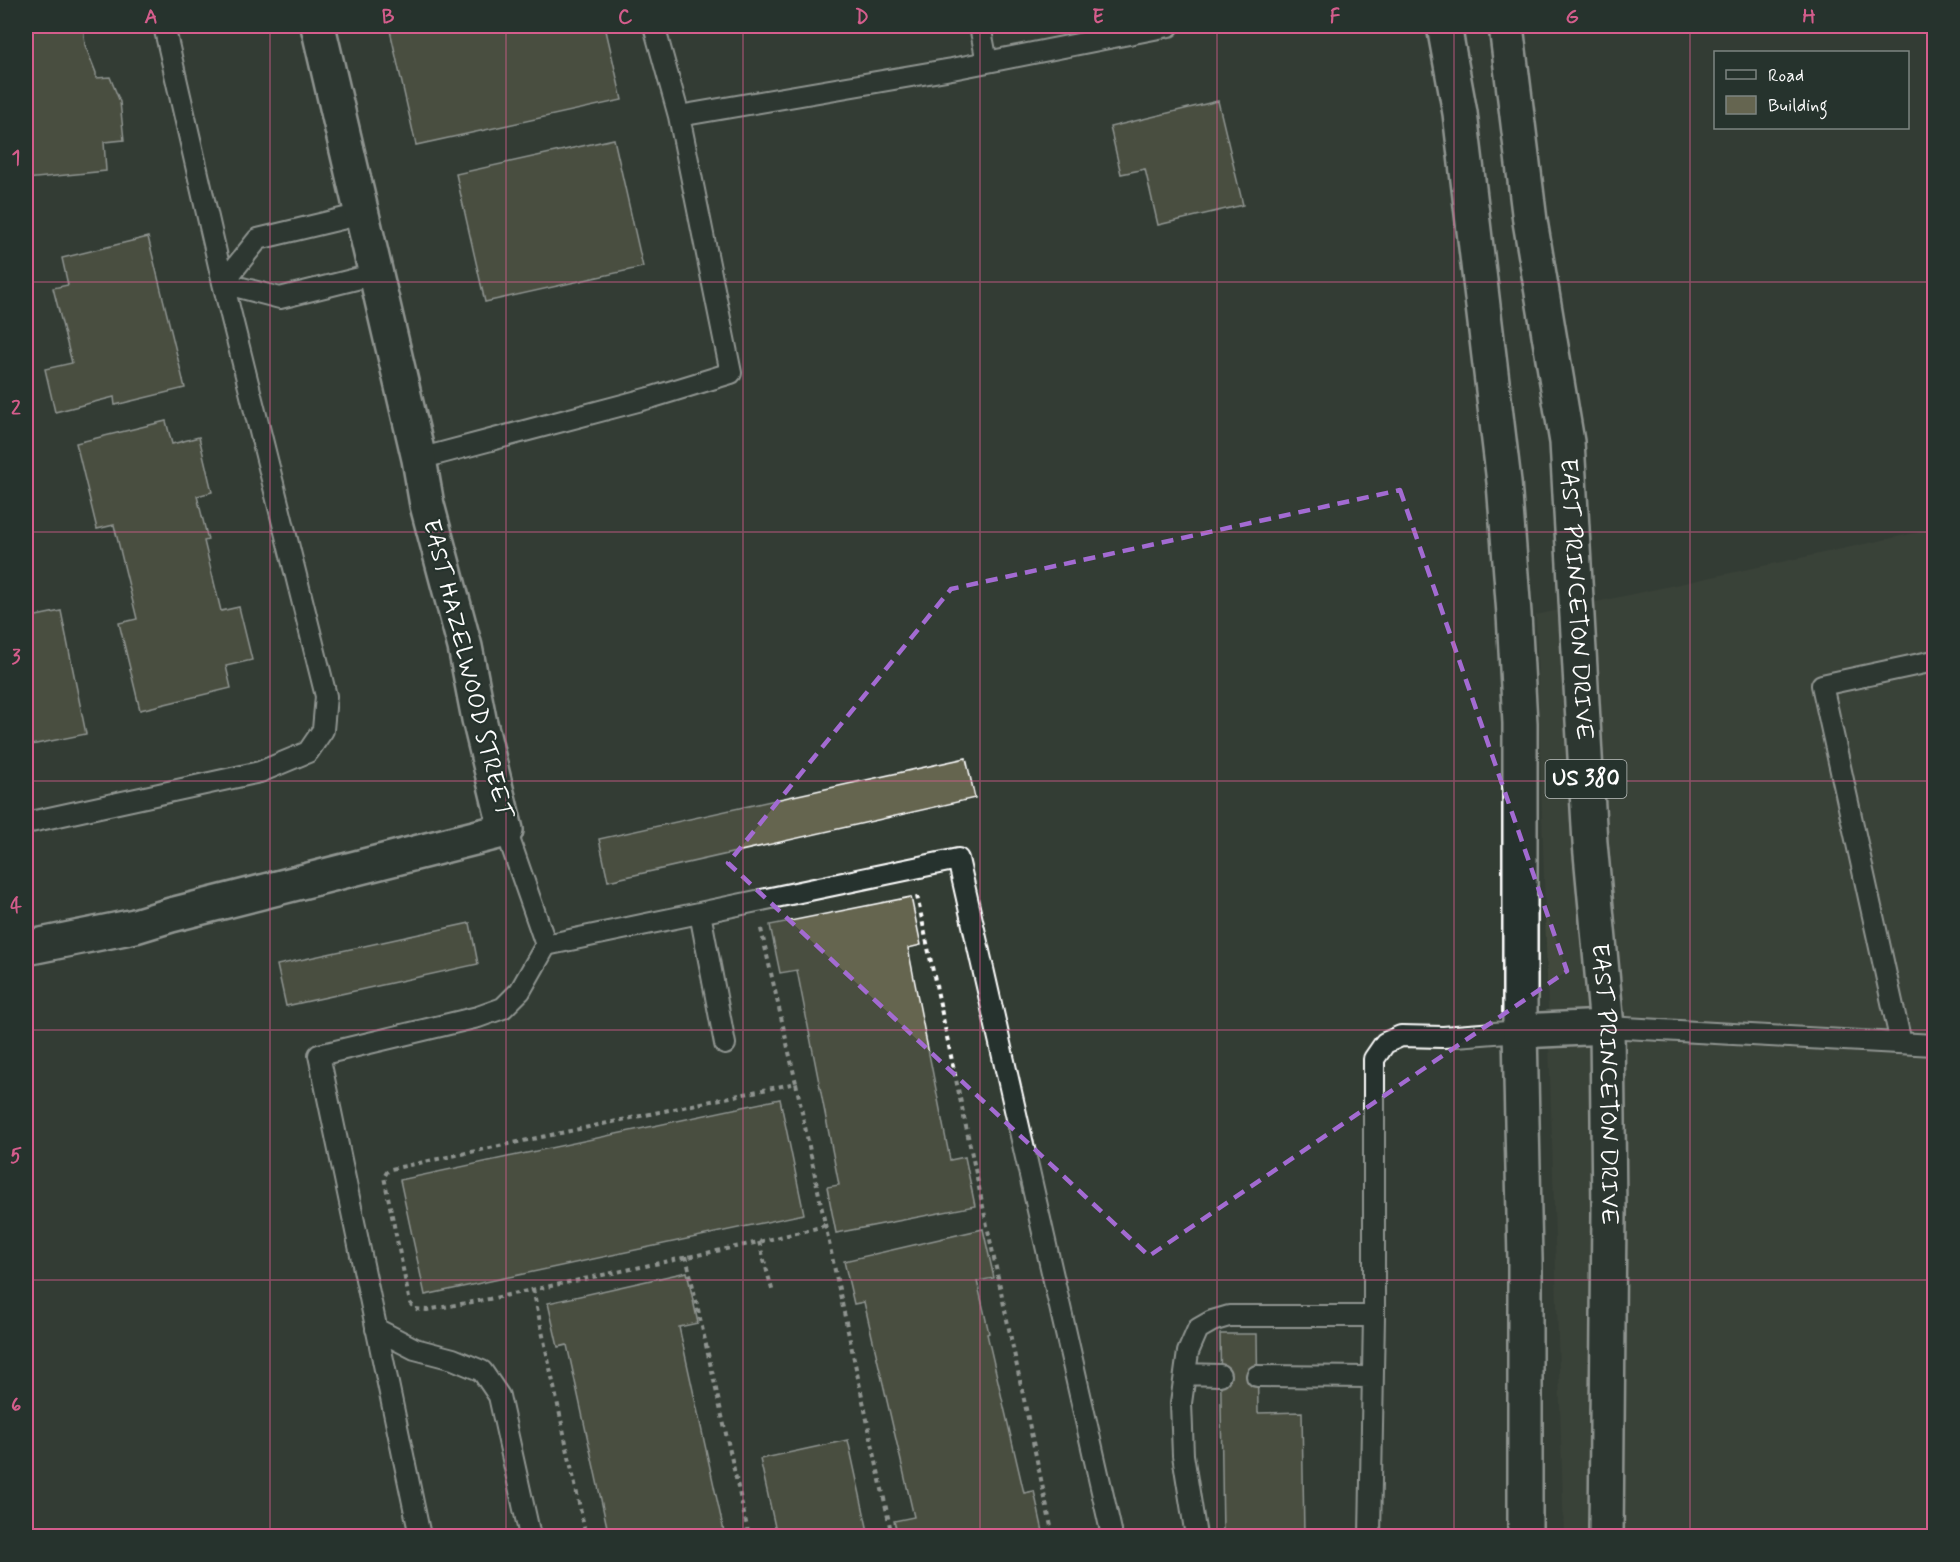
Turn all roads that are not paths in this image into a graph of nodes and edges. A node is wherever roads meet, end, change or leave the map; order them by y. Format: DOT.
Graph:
graph roads {
  1 [pos="164,26"];
  2 [pos="318,26"];
  3 [pos="654,26"];
  4 [pos="980,26"];
  5 [pos="1169,26"];
  6 [pos="1444,26"];
  7 [pos="1506,26"];
  8 [pos="987,62"];
  9 [pos="679,116"];
  10 [pos="362,214"];
  11 [pos="376,274"];
  12 [pos="223,283"];
  13 [pos="419,459"];
  14 [pos="1935,661"];
  15 [pos="26,823"];
  16 [pos="506,830"];
  17 [pos="700,913"];
  18 [pos="546,945"];
  19 [pos="26,948"];
  20 [pos="1607,1027"];
  21 [pos="1520,1031"];
  22 [pos="1901,1043"];
  23 [pos="725,1044"];
  24 [pos="1935,1045"];
  25 [pos="1374,1316"];
  26 [pos="376,1329"];
  27 [pos="1185,1374"];
  28 [pos="1220,1375"];
  29 [pos="1257,1376"];
  30 [pos="1372,1377"];
  31 [pos="420,1536"];
  32 [pos="530,1536"];
  33 [pos="1111,1536"];
  34 [pos="1196,1536"];
  35 [pos="1370,1536"];
  36 [pos="1525,1536"];
  37 [pos="1606,1536"];
  1 -- 12 [label="lane"];
  2 -- 10 [label="main road, EAST HAZELWOOD STREET"];
  3 -- 9 [label="lane"];
  4 -- 8 [label="lane"];
  5 -- 8 [label="lane"];
  6 -- 21 [label="main road, US 380"];
  7 -- 20 [label="main road, EAST PRINCETON DRIVE / US 380"];
  8 -- 9 [label="lane"];
  9 -- 13 [label="lane"];
  10 -- 11 [label="main road, EAST HAZELWOOD STREET"];
  10 -- 12 [label="lane"];
  11 -- 12 [label="lane"];
  11 -- 13 [label="main road, EAST HAZELWOOD STREET"];
  12 -- 15 [label="lane"];
  13 -- 16 [label="main road, EAST HAZELWOOD STREET"];
  14 -- 22 [label="lane"];
  16 -- 18 [label="lane"];
  16 -- 19 [label="main road, EAST HAZELWOOD STREET"];
  17 -- 18 [label="lane"];
  17 -- 23 [label="lane"];
  17 -- 33 [label="lane"];
  18 -- 26 [label="lane"];
  20 -- 21 [label="main road"];
  20 -- 22 [label="lane"];
  20 -- 37 [label="main road, EAST PRINCETON DRIVE / US 380"];
  21 -- 25 [label="lane"];
  21 -- 36 [label="main road, US 380"];
  22 -- 24 [label="lane"];
  25 -- 27 [label="lane"];
  25 -- 30 [label="lane"];
  26 -- 31 [label="lane"];
  26 -- 32 [label="lane"];
  27 -- 28 [label="lane"];
  27 -- 34 [label="lane"];
  29 -- 30 [label="lane"];
  30 -- 35 [label="lane"];
}
